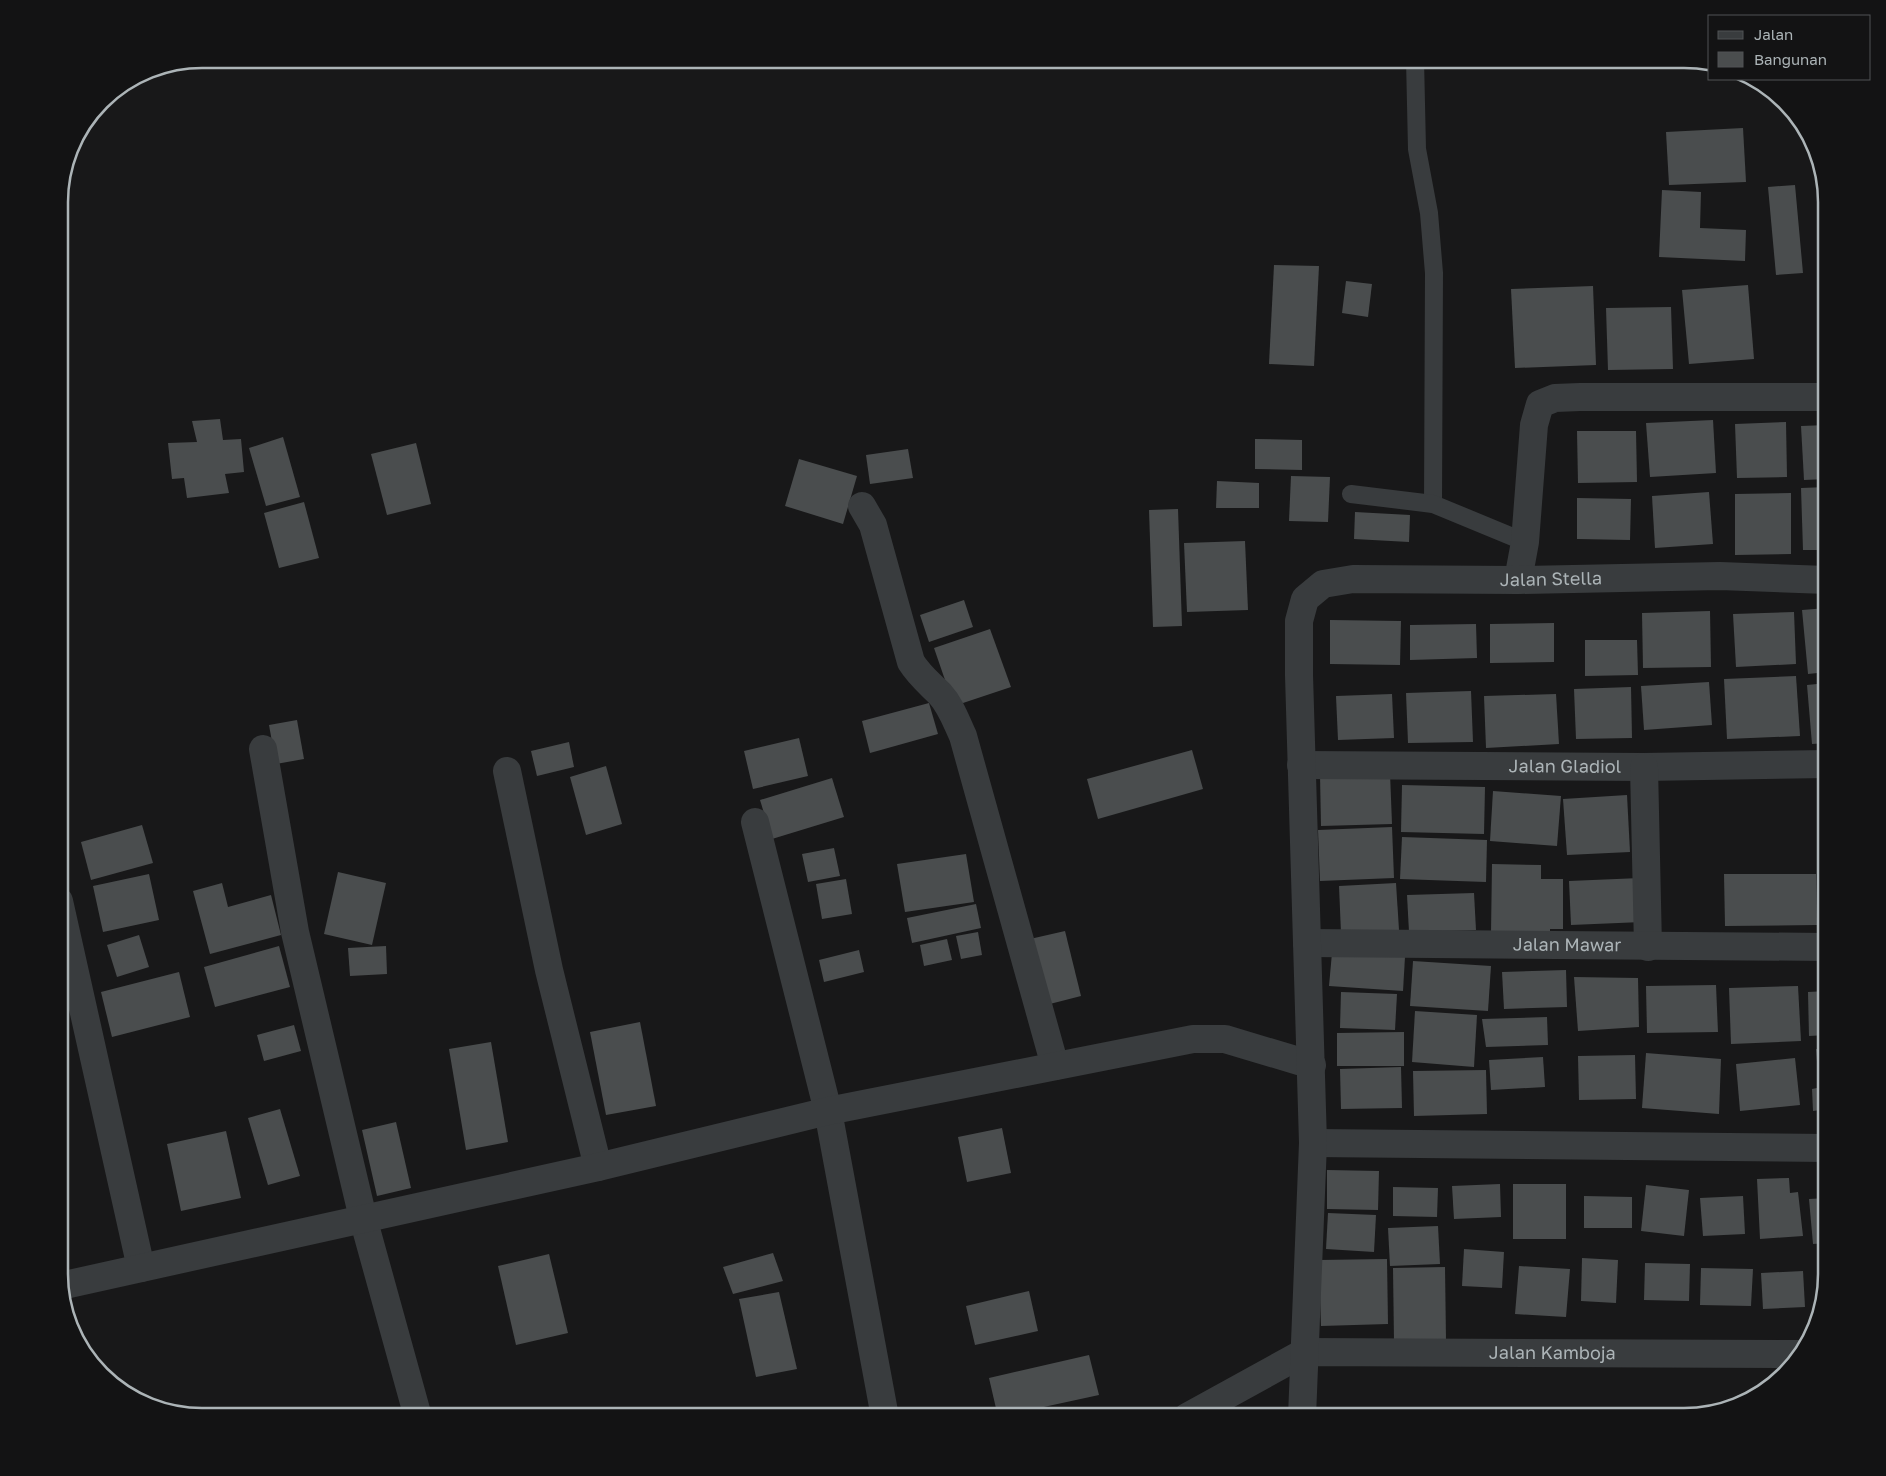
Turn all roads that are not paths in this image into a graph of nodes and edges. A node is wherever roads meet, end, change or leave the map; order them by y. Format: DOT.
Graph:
graph roads {
  1 [pos="1415,68"];
  2 [pos="1818,397"];
  3 [pos="1351,494"];
  4 [pos="1433,504"];
  5 [pos="862,506"];
  6 [pos="1525,542"];
  7 [pos="1518,580"];
  8 [pos="1818,580"];
  9 [pos="263,749"];
  10 [pos="1818,764"];
  11 [pos="1301,765"];
  12 [pos="1644,767"];
  13 [pos="507,771"];
  14 [pos="755,822"];
  15 [pos="68,941"];
  16 [pos="1307,943"];
  17 [pos="1648,947"];
  18 [pos="1818,947"];
  19 [pos="1056,1066"];
  20 [pos="1312,1066"];
  21 [pos="828,1111"];
  22 [pos="1312,1143"];
  23 [pos="1818,1148"];
  24 [pos="598,1167"];
  25 [pos="363,1218"];
  26 [pos="141,1268"];
  27 [pos="68,1284"];
  28 [pos="1305,1352"];
  29 [pos="1792,1354"];
  30 [pos="416,1408"];
  31 [pos="884,1408"];
  32 [pos="1203,1408"];
  33 [pos="1302,1408"];
  1 -- 4 [label="lane"];
  2 -- 6 [label="street"];
  3 -- 4 [label="lane"];
  4 -- 6 [label="lane"];
  5 -- 19 [label="street"];
  6 -- 7 [label="street"];
  7 -- 8 [label="street, Jalan Stella"];
  7 -- 11 [label="street, Jalan Stella"];
  9 -- 25 [label="street"];
  10 -- 12 [label="street, Jalan Gladiol"];
  11 -- 12 [label="street, Jalan Gladiol"];
  11 -- 16 [label="street, Jalan Stella"];
  12 -- 17 [label="street"];
  13 -- 24 [label="street"];
  14 -- 21 [label="street"];
  15 -- 26 [label="street"];
  16 -- 17 [label="street, Jalan Mawar"];
  16 -- 20 [label="street, Jalan Stella"];
  17 -- 18 [label="street, Jalan Mawar"];
  19 -- 20 [label="street"];
  19 -- 21 [label="street"];
  20 -- 22 [label="street, Jalan Stella"];
  21 -- 24 [label="street"];
  21 -- 31 [label="street"];
  22 -- 23 [label="street"];
  22 -- 28 [label="street, Jalan Stella"];
  24 -- 25 [label="street"];
  25 -- 26 [label="street"];
  25 -- 30 [label="street"];
  26 -- 27 [label="street"];
  28 -- 29 [label="street, Jalan Kamboja"];
  28 -- 32 [label="street"];
  28 -- 33 [label="street, Jalan Stella"];
}
